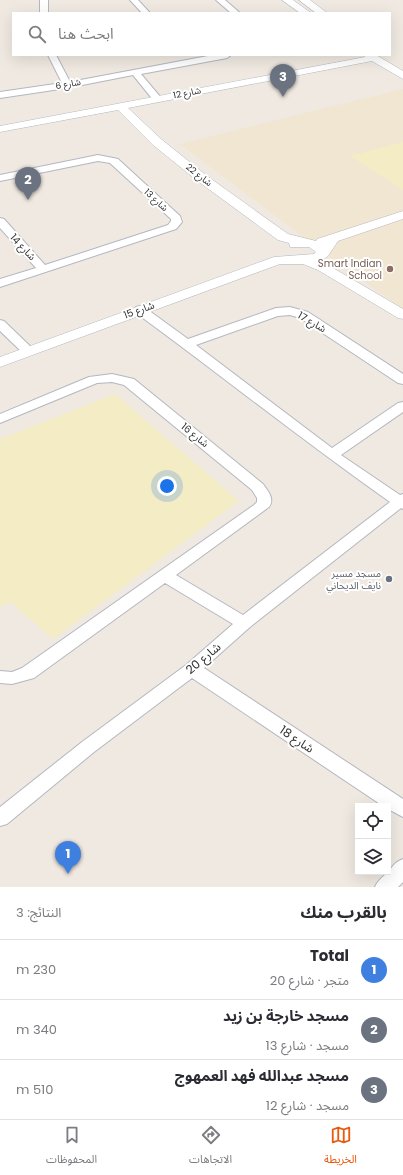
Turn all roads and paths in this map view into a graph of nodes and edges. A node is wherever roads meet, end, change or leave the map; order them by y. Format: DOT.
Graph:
graph roads {
  1 [pos="44,0"];
  2 [pos="134,0"];
  3 [pos="221,0"];
  4 [pos="288,0"];
  5 [pos="304,0"];
  6 [pos="44,12"];
  7 [pos="145,12"];
  8 [pos="235,12"];
  9 [pos="305,12"];
  10 [pos="321,12"];
  11 [pos="52,56"];
  12 [pos="215,56"];
  13 [pos="371,56"];
  14 [pos="390,56"];
  15 [pos="192,58"];
  16 [pos="403,64"];
  17 [pos="135,72"];
  18 [pos="403,76"];
  19 [pos="67,85"];
  20 [pos="0,95"];
  21 [pos="157,98"];
  22 [pos="120,106"];
  23 [pos="0,129"];
  24 [pos="0,178"];
  25 [pos="403,215"];
  26 [pos="1,224"];
  27 [pos="317,252"];
  28 [pos="290,253"];
  29 [pos="43,269"];
  30 [pos="0,283"];
  31 [pos="140,310"];
  32 [pos="403,315"];
  33 [pos="0,324"];
  34 [pos="187,344"];
  35 [pos="28,351"];
  36 [pos="0,362"];
  37 [pos="403,380"];
  38 [pos="403,406"];
  39 [pos="0,418"];
  40 [pos="332,455"];
  41 [pos="402,501"];
  42 [pos="165,576"];
  43 [pos="244,623"];
  44 [pos="192,669"];
  45 [pos="0,677"];
  46 [pos="403,809"];
  47 [pos="0,816"];
  48 [pos="403,868"];
  49 [pos="385,887"];
  1 -- 6 [label="street"];
  2 -- 7 [label="street"];
  3 -- 8 [label="street"];
  4 -- 9 [label="street"];
  5 -- 10 [label="street"];
  11 -- 19 [label="street"];
  12 -- 15 [label="street, شارع 6"];
  13 -- 18 [label="street"];
  13 -- 21 [label="street, شارع 12"];
  14 -- 16 [label="street"];
  15 -- 17 [label="street, شارع 6"];
  17 -- 19 [label="street, شارع 6"];
  17 -- 21 [label="street"];
  19 -- 20 [label="street, شارع 6"];
  21 -- 22 [label="street, شارع 12"];
  22 -- 23 [label="street, شارع 12"];
  22 -- 28 [label="street, شارع 22"];
  24 -- 29 [label="street, شارع 13"];
  25 -- 27 [label="street"];
  26 -- 29 [label="street, 14 شارع"];
  27 -- 28 [label="street, شارع 22"];
  27 -- 28 [label="street, شارع 15"];
  27 -- 32 [label="street, شارع 22"];
  28 -- 31 [label="street, شارع 15"];
  29 -- 30 [label="street"];
  31 -- 34 [label="street"];
  31 -- 35 [label="street, شارع 15"];
  33 -- 35 [label="street"];
  34 -- 37 [label="street, شارع 17"];
  34 -- 40 [label="street"];
  35 -- 36 [label="street, شارع 15"];
  38 -- 40 [label="street"];
  39 -- 42 [label="street, شارع 16"];
  40 -- 41 [label="street"];
  41 -- 43 [label="street, شارع 20"];
  42 -- 43 [label="street"];
  42 -- 45 [label="street, شارع 16"];
  43 -- 44 [label="street, شارع 20"];
  44 -- 46 [label="street, شارع 18"];
  44 -- 47 [label="street, شارع 20"];
  48 -- 49 [label="street"];
}
